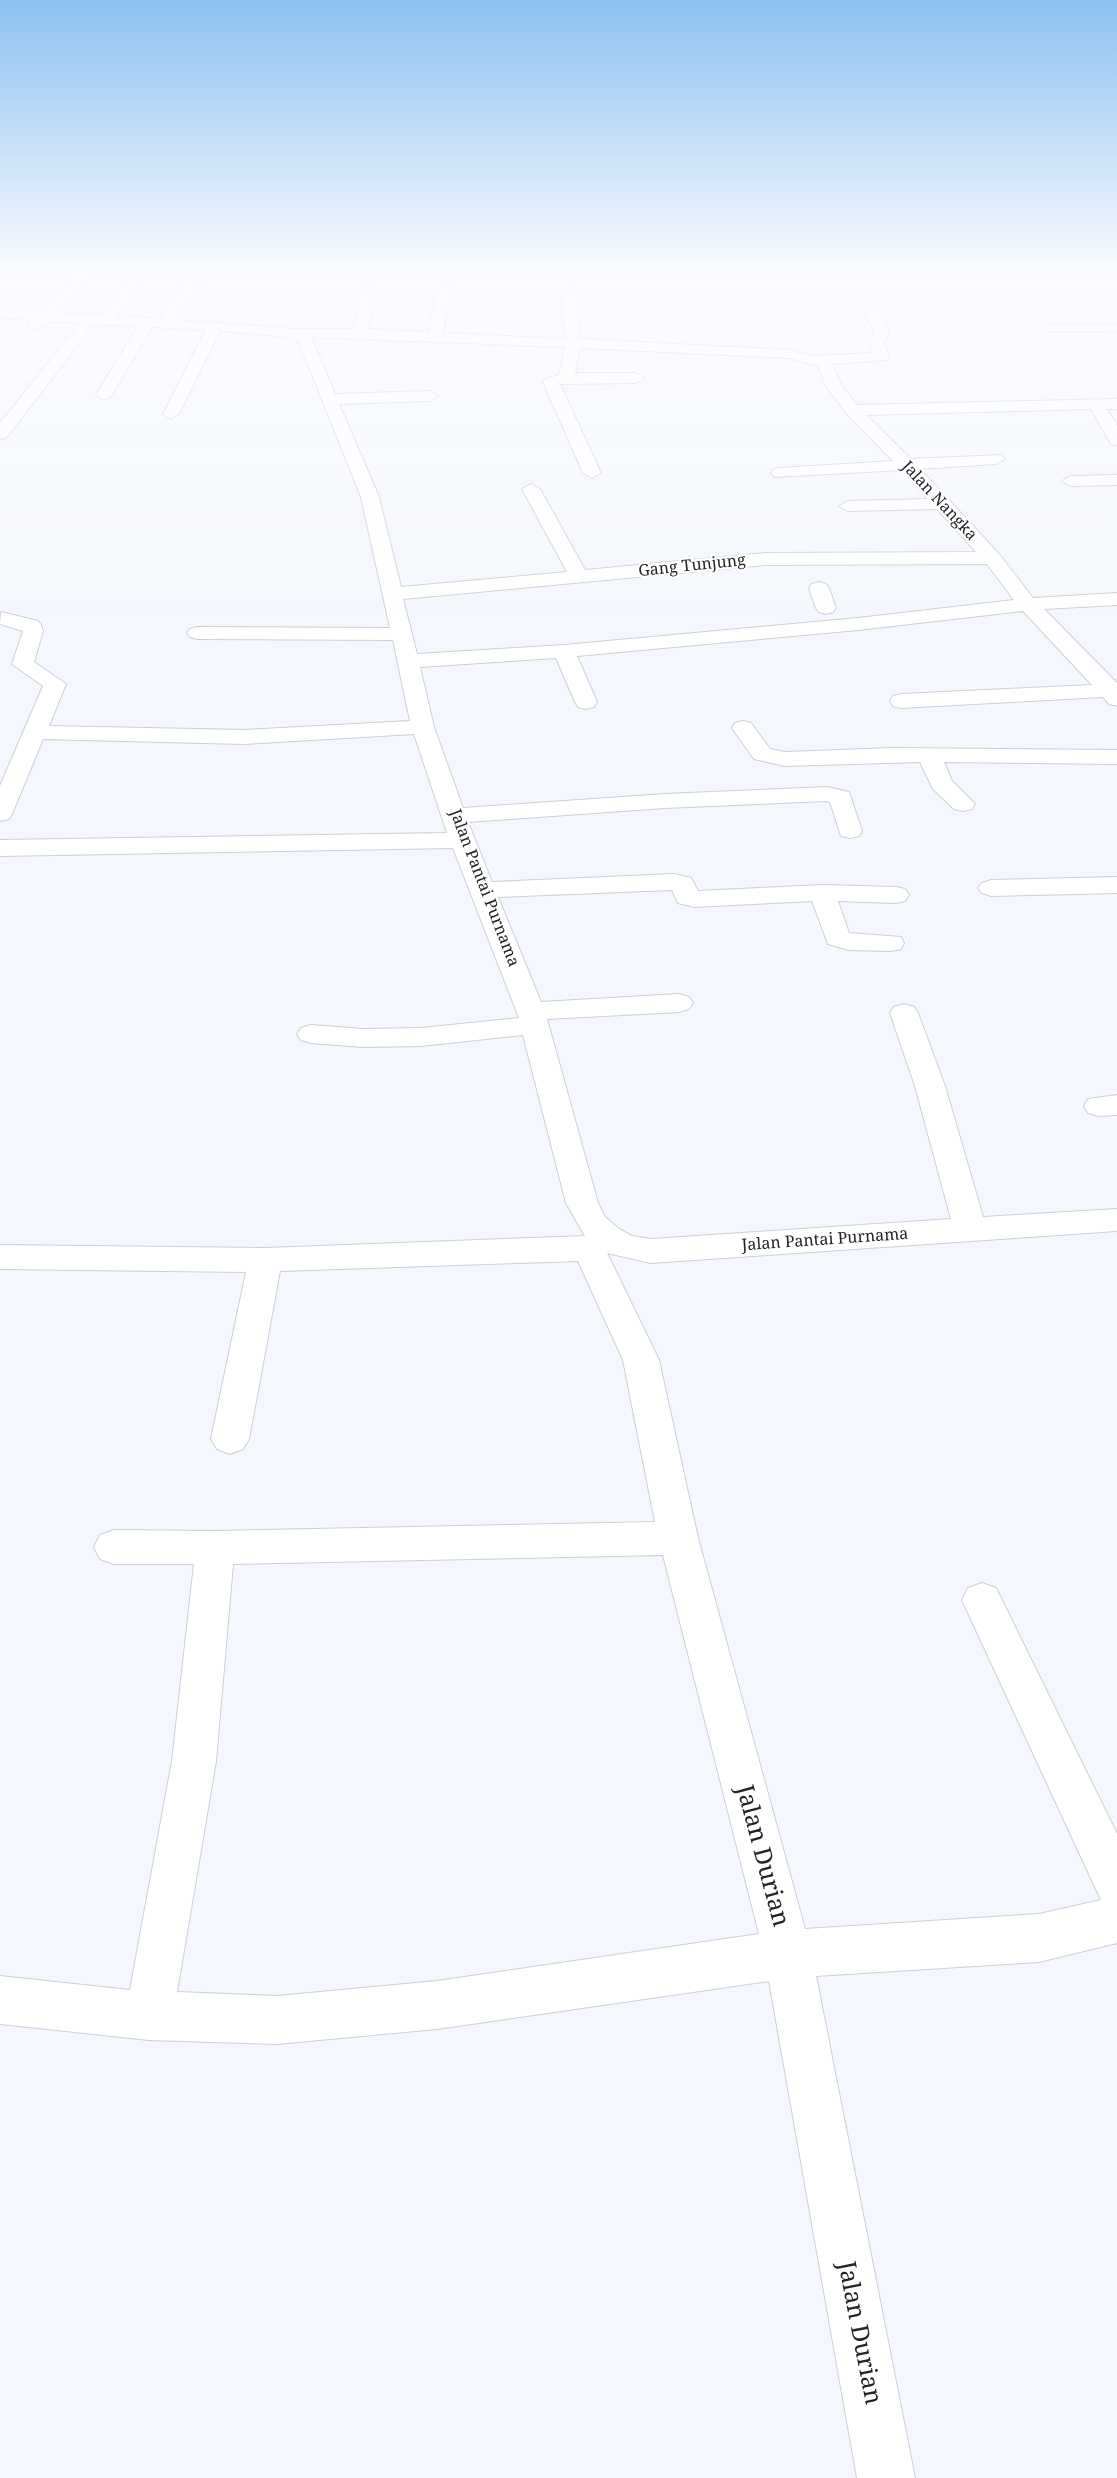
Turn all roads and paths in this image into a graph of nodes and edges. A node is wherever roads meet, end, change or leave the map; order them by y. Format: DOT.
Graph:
graph roads {
  1 [pos="41,386"];
  2 [pos="111,386"];
  3 [pos="185,386"];
  4 [pos="325,386"];
  5 [pos="552,386"];
  6 [pos="834,386"];
  7 [pos="104,395"];
  8 [pos="430,396"];
  9 [pos="331,399"];
  10 [pos="1117,404"];
  11 [pos="1097,405"];
  12 [pos="1017,407"];
  13 [pos="852,410"];
  14 [pos="171,414"];
  15 [pos="1029,427"];
  16 [pos="0,434"];
  17 [pos="1117,440"];
  18 [pos="996,459"];
  19 [pos="906,466"];
  20 [pos="592,473"];
  21 [pos="780,473"];
  22 [pos="1117,480"];
  23 [pos="1071,481"];
  24 [pos="531,489"];
  25 [pos="940,504"];
  26 [pos="848,506"];
  27 [pos="992,558"];
  28 [pos="579,577"];
  29 [pos="819,588"];
  30 [pos="393,594"];
  31 [pos="1117,599"];
  32 [pos="1028,604"];
  33 [pos="826,608"];
  34 [pos="0,618"];
  35 [pos="197,633"];
  36 [pos="402,634"];
  37 [pos="564,651"];
  38 [pos="407,661"];
  39 [pos="1114,693"];
  40 [pos="901,701"];
  41 [pos="586,702"];
  42 [pos="423,727"];
  43 [pos="742,728"];
  44 [pos="35,732"];
  45 [pos="930,757"];
  46 [pos="1117,757"];
  47 [pos="963,804"];
  48 [pos="0,814"];
  49 [pos="456,816"];
  50 [pos="850,831"];
  51 [pos="462,840"];
  52 [pos="0,848"];
  53 [pos="1117,885"];
  54 [pos="991,888"];
  55 [pos="483,890"];
  56 [pos="822,893"];
  57 [pos="896,895"];
  58 [pos="891,943"];
  59 [pos="679,1003"];
  60 [pos="904,1013"];
  61 [pos="533,1018"];
  62 [pos="311,1034"];
  63 [pos="1117,1220"];
  64 [pos="971,1230"];
  65 [pos="598,1243"];
  66 [pos="0,1257"];
  67 [pos="265,1260"];
  68 [pos="230,1439"];
  69 [pos="678,1538"];
  70 [pos="114,1547"];
  71 [pos="215,1548"];
  72 [pos="982,1600"];
  73 [pos="1117,1884"];
  74 [pos="1117,1920"];
  75 [pos="788,1954"];
  76 [pos="0,2000"];
  77 [pos="149,2016"];
  78 [pos="886,2478"];
  1 -- 16 [label="street"];
  2 -- 7 [label="street"];
  3 -- 14 [label="street"];
  4 -- 9 [label="street, Jalan Pantai Purnama"];
  5 -- 20 [label="street"];
  6 -- 13 [label="street, Jalan Nangka"];
  8 -- 9 [label="street"];
  9 -- 30 [label="street, Jalan Pantai Purnama"];
  10 -- 11 [label="street"];
  11 -- 12 [label="street"];
  11 -- 17 [label="street"];
  12 -- 13 [label="street"];
  12 -- 15 [label="street"];
  13 -- 19 [label="street, Jalan Nangka"];
  18 -- 19 [label="street"];
  19 -- 21 [label="street"];
  19 -- 25 [label="street, Jalan Nangka"];
  22 -- 23 [label="street"];
  24 -- 28 [label="street"];
  25 -- 26 [label="street"];
  25 -- 27 [label="street, Jalan Nangka"];
  27 -- 28 [label="street, Gang Tunjung"];
  27 -- 32 [label="street, Jalan Nangka"];
  28 -- 30 [label="street, Gang Tunjung"];
  29 -- 33 [label="street"];
  30 -- 36 [label="street, Jalan Pantai Purnama"];
  31 -- 32 [label="street"];
  32 -- 37 [label="street"];
  32 -- 39 [label="street, Jalan Nangka"];
  34 -- 44 [label="street"];
  35 -- 36 [label="street"];
  36 -- 38 [label="street, Jalan Pantai Purnama"];
  37 -- 38 [label="street"];
  37 -- 41 [label="street"];
  38 -- 42 [label="street, Jalan Pantai Purnama"];
  39 -- 40 [label="street"];
  42 -- 44 [label="street"];
  42 -- 49 [label="street, Jalan Pantai Purnama"];
  43 -- 45 [label="street"];
  44 -- 48 [label="street"];
  45 -- 46 [label="street"];
  45 -- 47 [label="street"];
  49 -- 50 [label="street"];
  49 -- 51 [label="street, Jalan Pantai Purnama"];
  51 -- 52 [label="street"];
  51 -- 55 [label="street, Jalan Pantai Purnama"];
  53 -- 54 [label="street"];
  55 -- 56 [label="street"];
  55 -- 61 [label="street, Jalan Pantai Purnama"];
  56 -- 57 [label="street"];
  56 -- 58 [label="street"];
  59 -- 61 [label="street"];
  60 -- 64 [label="street"];
  61 -- 62 [label="street"];
  61 -- 65 [label="street, Jalan Pantai Purnama"];
  63 -- 64 [label="street, Jalan Pantai Purnama"];
  64 -- 65 [label="street, Jalan Pantai Purnama"];
  65 -- 67 [label="street"];
  65 -- 69 [label="street, Jalan Durian"];
  66 -- 67 [label="street"];
  67 -- 68 [label="street"];
  69 -- 71 [label="street"];
  69 -- 75 [label="street, Jalan Durian"];
  70 -- 71 [label="street"];
  71 -- 77 [label="street"];
  72 -- 73 [label="street"];
  74 -- 75 [label="street"];
  75 -- 77 [label="street"];
  75 -- 78 [label="street, Jalan Durian"];
  76 -- 77 [label="street"];
}
